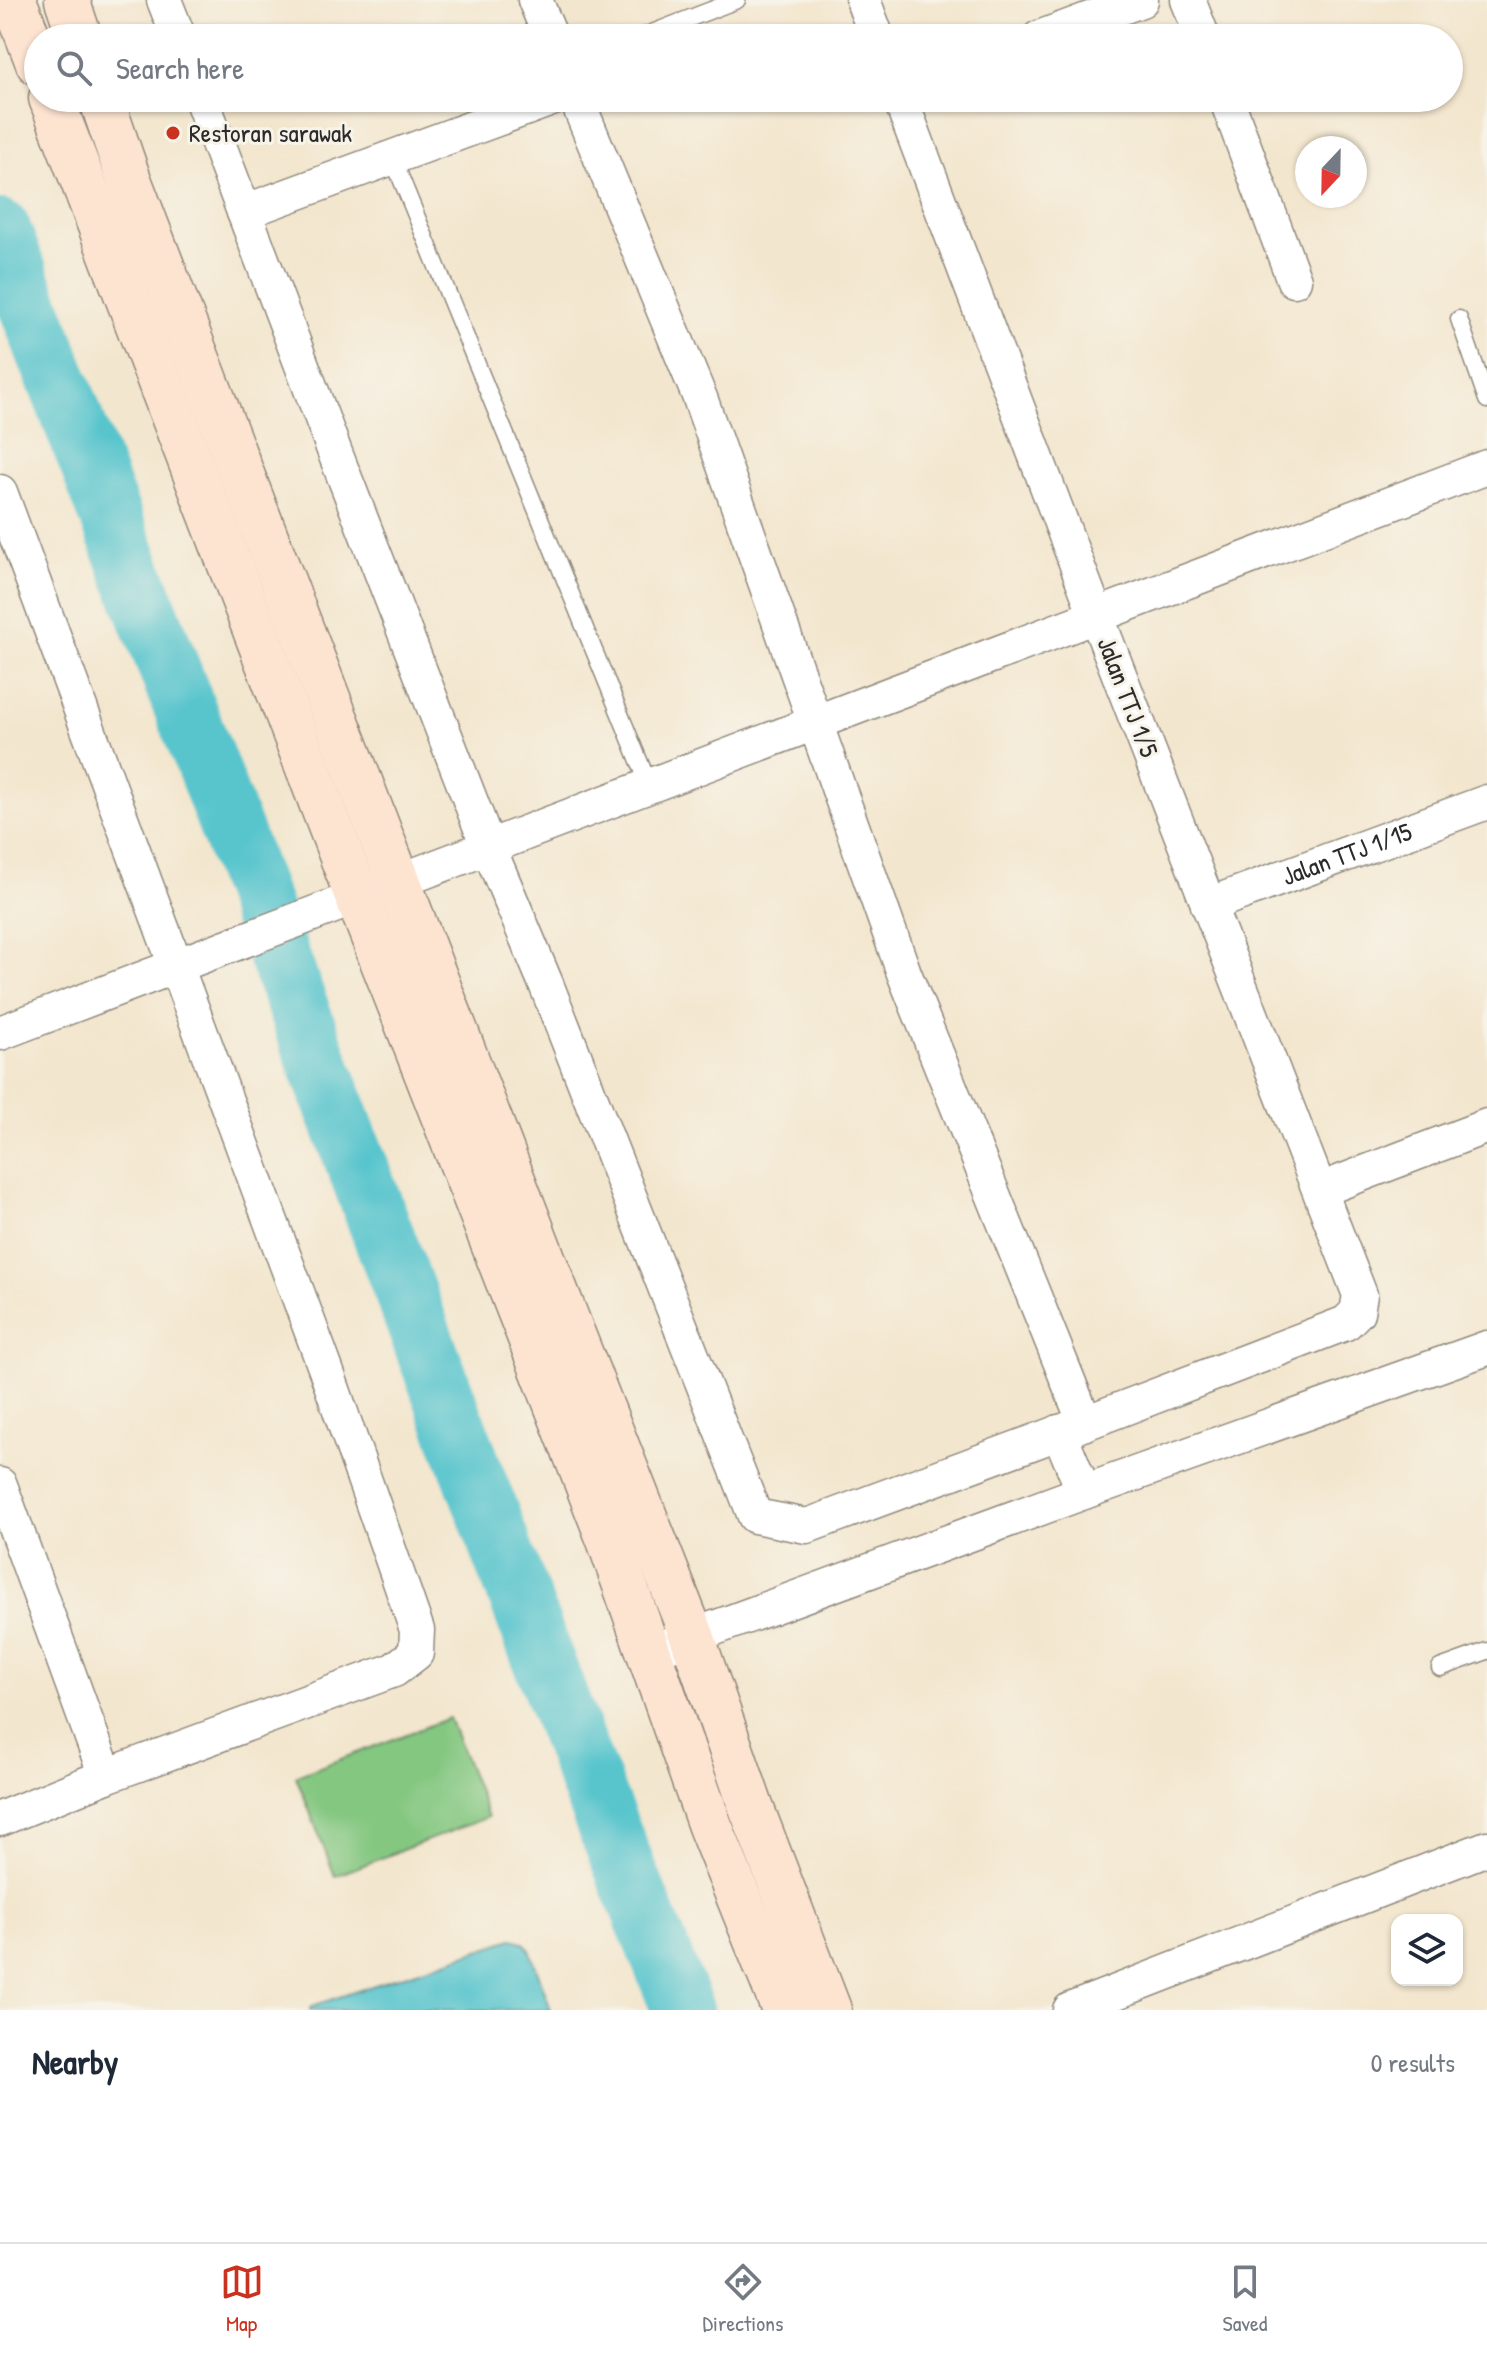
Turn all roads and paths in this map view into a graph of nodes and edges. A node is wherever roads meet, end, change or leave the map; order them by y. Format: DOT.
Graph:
graph roads {
  1 [pos="14,0"];
  2 [pos="67,0"];
  3 [pos="164,0"];
  4 [pos="535,0"];
  5 [pos="737,0"];
  6 [pos="863,0"];
  7 [pos="1141,0"];
  8 [pos="1188,0"];
  9 [pos="75,24"];
  10 [pos="173,24"];
  11 [pos="545,24"];
  12 [pos="675,24"];
  13 [pos="872,24"];
  14 [pos="1077,24"];
  15 [pos="1197,24"];
  16 [pos="24,26"];
  17 [pos="56,112"];
  18 [pos="106,112"];
  19 [pos="206,112"];
  20 [pos="517,112"];
  21 [pos="582,112"];
  22 [pos="905,112"];
  23 [pos="1231,112"];
  24 [pos="393,159"];
  25 [pos="244,212"];
  26 [pos="1294,280"];
  27 [pos="1459,319"];
  28 [pos="1487,400"];
  29 [pos="1487,467"];
  30 [pos="0,492"];
  31 [pos="1096,615"];
  32 [pos="815,722"];
  33 [pos="649,785"];
  34 [pos="1487,802"];
  35 [pos="488,846"];
  36 [pos="398,880"];
  37 [pos="357,896"];
  38 [pos="1208,905"];
  39 [pos="190,960"];
  40 [pos="0,1033"];
  41 [pos="1487,1126"];
  42 [pos="1320,1190"];
  43 [pos="1487,1348"];
  44 [pos="1072,1428"];
  45 [pos="0,1485"];
  46 [pos="1084,1492"];
  47 [pos="692,1636"];
  48 [pos="1487,1651"];
  49 [pos="647,1653"];
  50 [pos="1440,1668"];
  51 [pos="106,1776"];
  52 [pos="0,1819"];
  53 [pos="1487,1848"];
  54 [pos="784,2010"];
  55 [pos="829,2010"];
  56 [pos="1070,2010"];
  1 -- 16 [label="street"];
  2 -- 9 [label="street"];
  3 -- 10 [label="street"];
  4 -- 11 [label="street"];
  5 -- 12 [label="lane"];
  6 -- 13 [label="street"];
  7 -- 14 [label="street"];
  8 -- 15 [label="street"];
  17 -- 37 [label="street"];
  18 -- 36 [label="street"];
  19 -- 25 [label="street"];
  20 -- 24 [label="street"];
  21 -- 32 [label="street"];
  22 -- 31 [label="street, Jalan TTJ 1/5"];
  23 -- 26 [label="street"];
  24 -- 25 [label="street"];
  24 -- 33 [label="lane"];
  25 -- 35 [label="street"];
  27 -- 28 [label="lane"];
  29 -- 31 [label="street"];
  30 -- 39 [label="street"];
  31 -- 32 [label="street"];
  31 -- 38 [label="street, Jalan TTJ 1/5"];
  32 -- 33 [label="street"];
  32 -- 44 [label="street"];
  33 -- 35 [label="street"];
  34 -- 38 [label="street, Jalan TTJ 1/15"];
  35 -- 36 [label="street"];
  35 -- 44 [label="street"];
  36 -- 37 [label="street"];
  36 -- 47 [label="street"];
  37 -- 39 [label="street"];
  37 -- 49 [label="street"];
  38 -- 42 [label="street, Jalan TTJ 1/5"];
  39 -- 40 [label="street"];
  39 -- 51 [label="street"];
  41 -- 42 [label="street"];
  42 -- 44 [label="street, Jalan TTJ 1/5"];
  43 -- 46 [label="street"];
  44 -- 46 [label="street"];
  45 -- 51 [label="street"];
  46 -- 47 [label="street"];
  47 -- 49 [label="street"];
  47 -- 55 [label="street"];
  48 -- 50 [label="lane"];
  49 -- 54 [label="street"];
  51 -- 52 [label="street"];
  53 -- 56 [label="street"];
}
